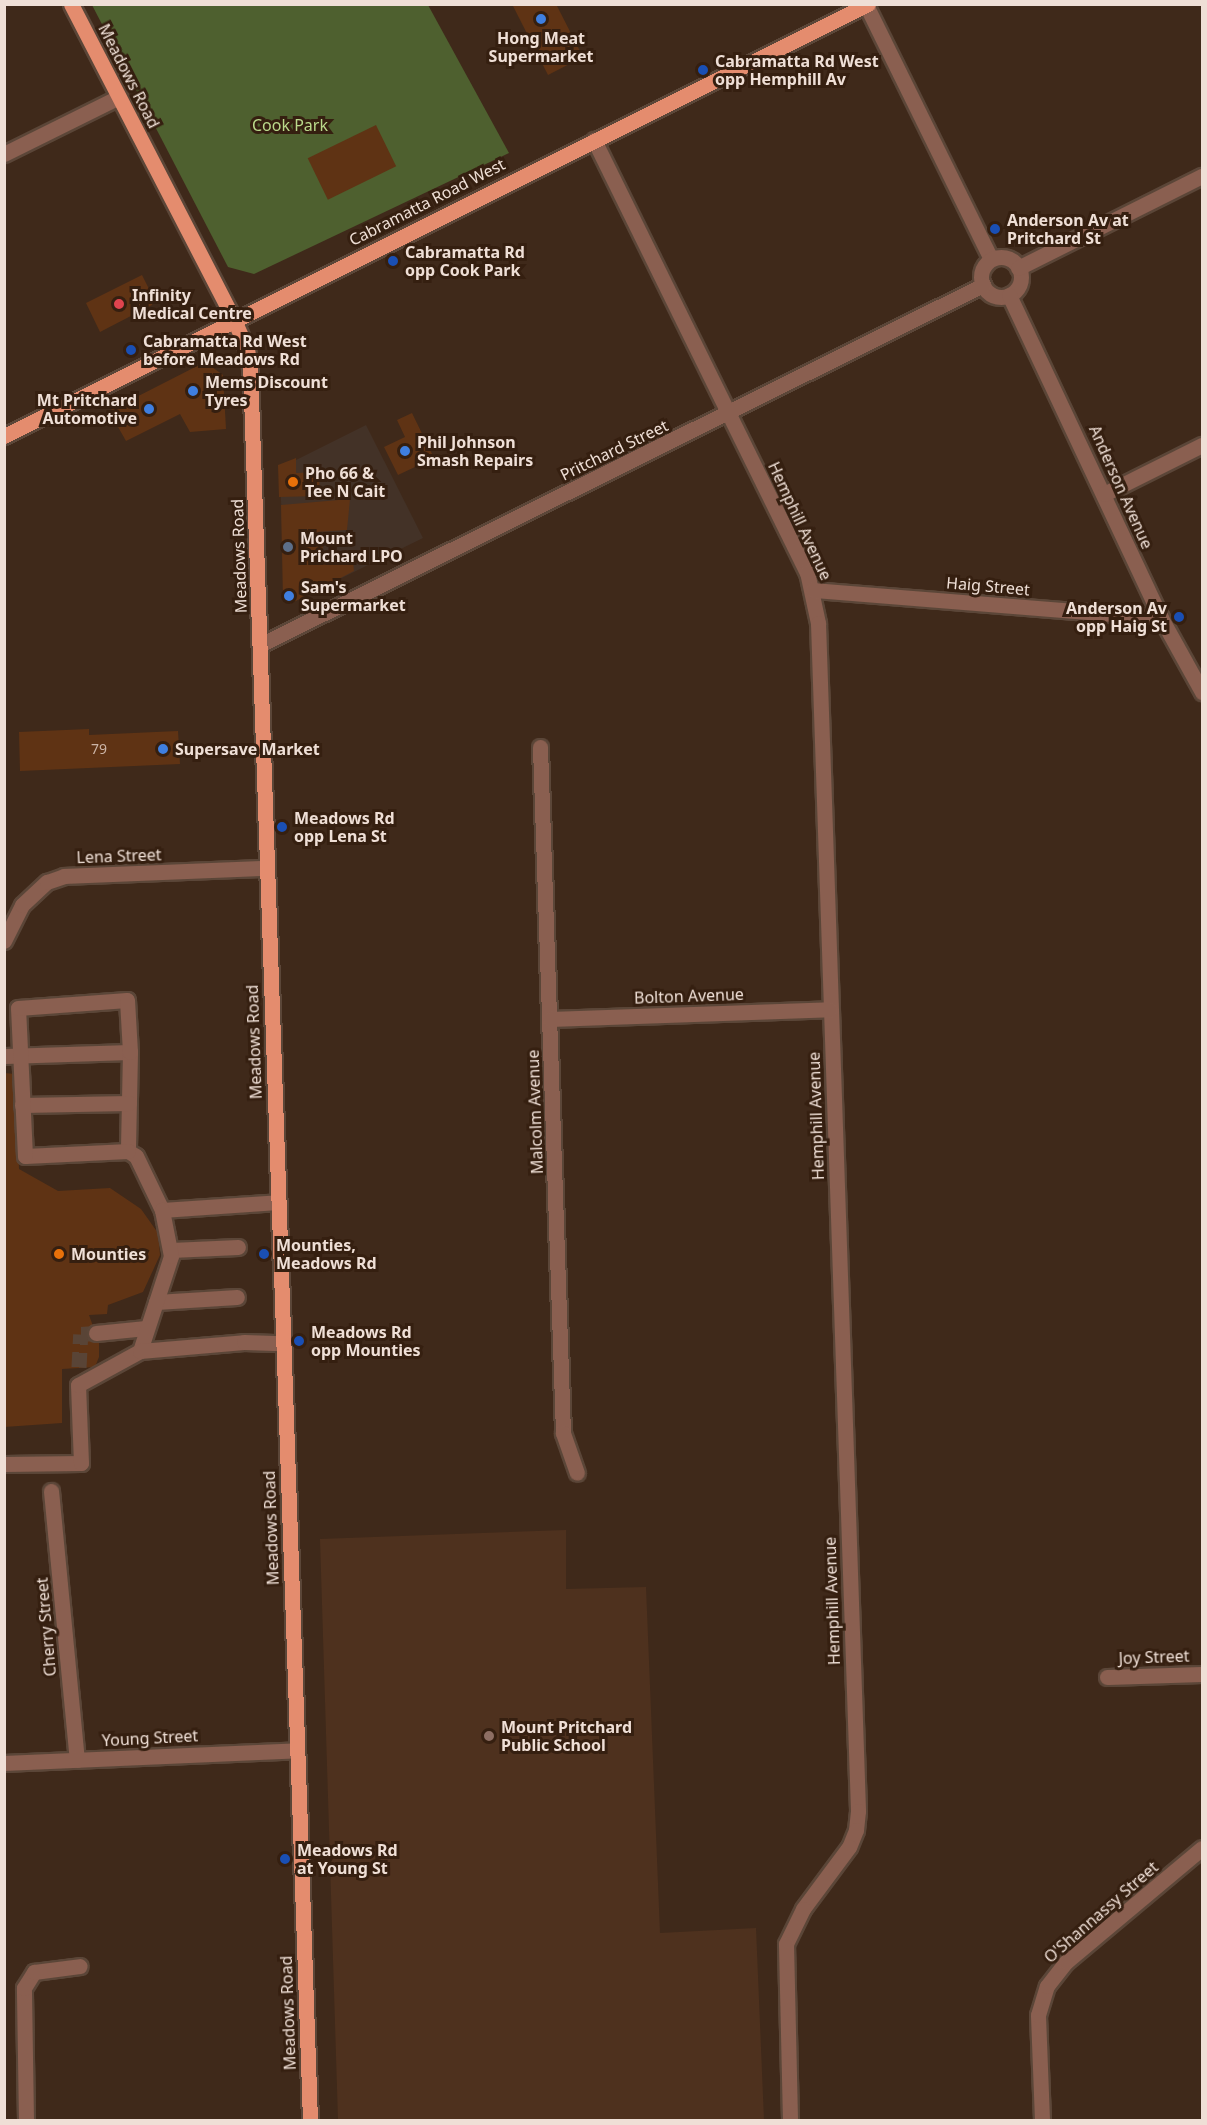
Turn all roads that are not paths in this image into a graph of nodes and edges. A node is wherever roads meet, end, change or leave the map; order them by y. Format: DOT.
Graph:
graph roads {
  1 [pos="71,4"];
  2 [pos="867,5"];
  3 [pos="119,97"];
  4 [pos="594,140"];
  5 [pos="4,154"];
  6 [pos="1203,176"];
  7 [pos="992,259"];
  8 [pos="1018,268"];
  9 [pos="983,285"];
  10 [pos="1009,295"];
  11 [pos="234,320"];
  12 [pos="728,413"];
  13 [pos="4,436"];
  14 [pos="1203,445"];
  15 [pos="1104,494"];
  16 [pos="813,590"];
  17 [pos="1161,618"];
  18 [pos="260,645"];
  19 [pos="1203,692"];
  20 [pos="540,747"];
  21 [pos="266,868"];
  22 [pos="4,941"];
  23 [pos="830,1009"];
  24 [pos="550,1019"];
  25 [pos="130,1052"];
  26 [pos="11,1055"];
  27 [pos="129,1103"];
  28 [pos="22,1105"];
  29 [pos="128,1151"];
  30 [pos="278,1202"];
  31 [pos="162,1210"];
  32 [pos="238,1247"];
  33 [pos="171,1250"];
  34 [pos="237,1297"];
  35 [pos="156,1302"];
  36 [pos="146,1328"];
  37 [pos="96,1333"];
  38 [pos="282,1343"];
  39 [pos="140,1351"];
  40 [pos="79,1367"];
  41 [pos="78,1384"];
  42 [pos="4,1464"];
  43 [pos="577,1473"];
  44 [pos="51,1491"];
  45 [pos="1203,1674"];
  46 [pos="1107,1677"];
  47 [pos="297,1750"];
  48 [pos="76,1760"];
  49 [pos="4,1763"];
  50 [pos="1203,1848"];
  51 [pos="80,1966"];
  52 [pos="26,2121"];
  53 [pos="310,2121"];
  54 [pos="790,2121"];
  55 [pos="1042,2121"];
  1 -- 3 [label="main road, Meadows Road"];
  2 -- 4 [label="main road, Cabramatta Road West"];
  2 -- 7 [label="street"];
  3 -- 5 [label="street"];
  3 -- 11 [label="main road, Meadows Road"];
  4 -- 11 [label="main road, Cabramatta Road West"];
  4 -- 12 [label="street, Hemphill Avenue"];
  6 -- 8 [label="street"];
  7 -- 8 [label="street"];
  7 -- 9 [label="street"];
  8 -- 10 [label="street"];
  9 -- 10 [label="street"];
  9 -- 12 [label="street, Pritchard Street"];
  10 -- 15 [label="street, Anderson Avenue"];
  11 -- 13 [label="main road, Cabramatta Road West"];
  11 -- 18 [label="main road, Meadows Road"];
  12 -- 16 [label="street, Hemphill Avenue"];
  12 -- 18 [label="street, Pritchard Street"];
  14 -- 15 [label="street"];
  15 -- 17 [label="street, Anderson Avenue"];
  16 -- 17 [label="street, Haig Street"];
  16 -- 23 [label="street, Hemphill Avenue"];
  17 -- 19 [label="street, Anderson Avenue"];
  18 -- 21 [label="main road, Meadows Road"];
  20 -- 24 [label="street, Malcolm Avenue"];
  21 -- 22 [label="street, Lena Street"];
  21 -- 30 [label="main road, Meadows Road"];
  23 -- 24 [label="street, Bolton Avenue"];
  23 -- 54 [label="street, Hemphill Avenue"];
  24 -- 43 [label="street, Malcolm Avenue"];
  25 -- 26 [label="street"];
  25 -- 26 [label="street"];
  25 -- 27 [label="street"];
  26 -- 28 [label="street"];
  27 -- 28 [label="street"];
  27 -- 29 [label="street"];
  28 -- 29 [label="street"];
  29 -- 31 [label="street"];
  30 -- 31 [label="street"];
  30 -- 38 [label="main road, Meadows Road"];
  31 -- 33 [label="street"];
  32 -- 33 [label="street"];
  33 -- 35 [label="street"];
  34 -- 35 [label="street"];
  35 -- 36 [label="street"];
  36 -- 37 [label="street"];
  36 -- 39 [label="street"];
  38 -- 39 [label="street"];
  38 -- 47 [label="main road, Meadows Road"];
  39 -- 41 [label="street"];
  40 -- 41 [label="street"];
  41 -- 42 [label="street"];
  44 -- 48 [label="street, Cherry Street"];
  45 -- 46 [label="street, Joy Street"];
  47 -- 48 [label="street, Young Street"];
  47 -- 53 [label="main road, Meadows Road"];
  48 -- 49 [label="street, Young Street"];
  50 -- 55 [label="street, O'Shannassy Street"];
  51 -- 52 [label="street"];
}
